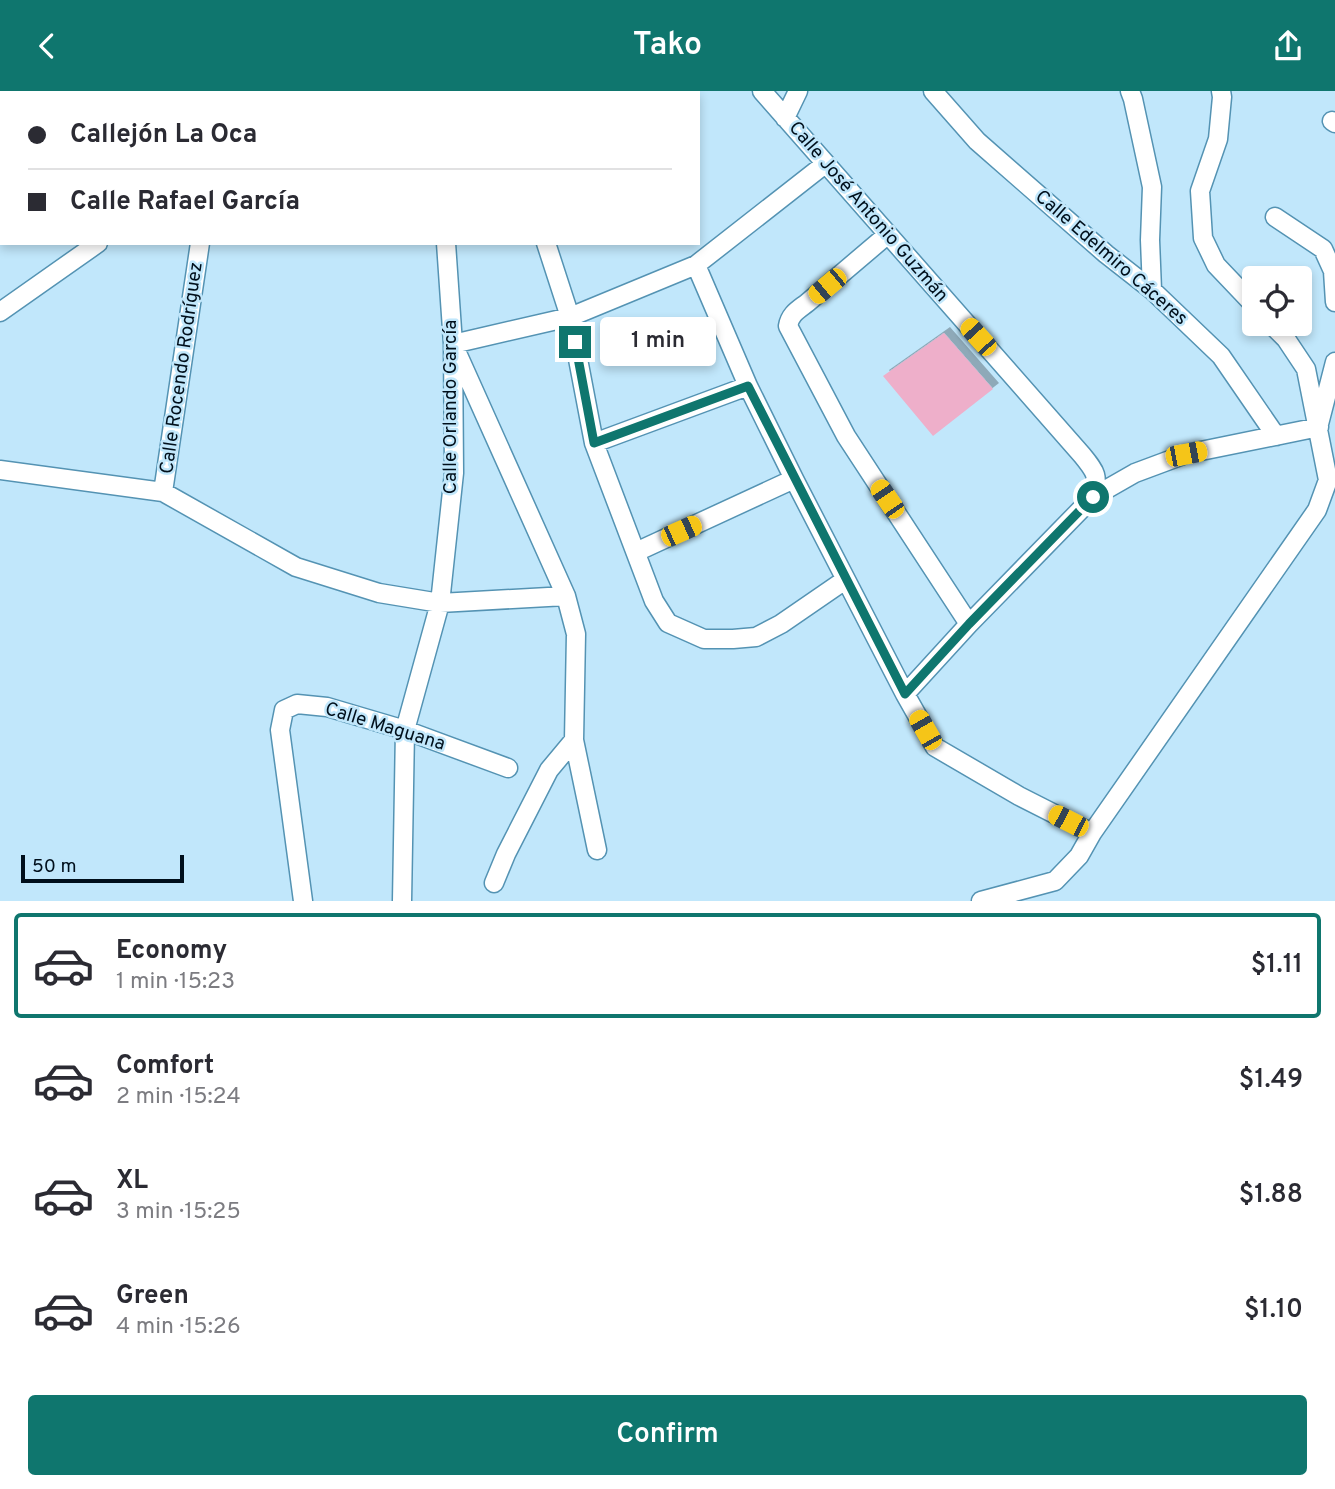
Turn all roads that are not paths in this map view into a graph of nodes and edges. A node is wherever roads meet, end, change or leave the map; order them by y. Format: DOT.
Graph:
graph roads {
  1 [pos="762,91"];
  2 [pos="798,91"];
  3 [pos="933,91"];
  4 [pos="1130,91"];
  5 [pos="1221,91"];
  6 [pos="785,118"];
  7 [pos="825,163"];
  8 [pos="1275,218"];
  9 [pos="887,235"];
  10 [pos="95,245"];
  11 [pos="200,245"];
  12 [pos="446,245"];
  13 [pos="547,245"];
  14 [pos="696,265"];
  15 [pos="1152,290"];
  16 [pos="1242,292"];
  17 [pos="1335,302"];
  18 [pos="0,312"];
  19 [pos="570,317"];
  20 [pos="1283,336"];
  21 [pos="453,344"];
  22 [pos="1335,362"];
  23 [pos="748,386"];
  24 [pos="1319,427"];
  25 [pos="1276,436"];
  26 [pos="594,443"];
  27 [pos="0,470"];
  28 [pos="794,479"];
  29 [pos="163,492"];
  30 [pos="1093,497"];
  31 [pos="636,552"];
  32 [pos="845,580"];
  33 [pos="566,596"];
  34 [pos="440,603"];
  35 [pos="969,624"];
  36 [pos="905,694"];
  37 [pos="405,730"];
  38 [pos="574,740"];
  39 [pos="508,768"];
  40 [pos="1092,833"];
  41 [pos="597,851"];
  42 [pos="494,883"];
  43 [pos="303,901"];
  44 [pos="402,901"];
  45 [pos="981,901"];
  1 -- 6 [label="street, Calle José Antonio Guzmán"];
  2 -- 6 [label="street"];
  3 -- 15 [label="street, Calle Edelmiro Cáceres"];
  4 -- 15 [label="street"];
  5 -- 16 [label="street"];
  6 -- 7 [label="street, Calle José Antonio Guzmán"];
  7 -- 9 [label="street, Calle José Antonio Guzmán"];
  7 -- 14 [label="street"];
  8 -- 17 [label="street"];
  9 -- 30 [label="street, Calle José Antonio Guzmán"];
  9 -- 35 [label="street"];
  10 -- 18 [label="street"];
  11 -- 29 [label="street, Calle Rocendo Rodríguez"];
  12 -- 21 [label="street, Calle Orlando García"];
  13 -- 19 [label="street"];
  14 -- 19 [label="street"];
  14 -- 23 [label="street"];
  15 -- 25 [label="street, Calle Edelmiro Cáceres"];
  19 -- 21 [label="street"];
  19 -- 26 [label="street"];
  20 -- 24 [label="street"];
  21 -- 33 [label="street"];
  21 -- 34 [label="street, Calle Orlando García"];
  22 -- 24 [label="street"];
  23 -- 26 [label="street"];
  23 -- 28 [label="street"];
  24 -- 25 [label="street"];
  24 -- 40 [label="street"];
  25 -- 30 [label="street"];
  26 -- 31 [label="street"];
  27 -- 29 [label="street"];
  28 -- 31 [label="street"];
  28 -- 32 [label="street"];
  29 -- 34 [label="street"];
  30 -- 35 [label="street"];
  31 -- 32 [label="street"];
  32 -- 36 [label="street"];
  33 -- 34 [label="street"];
  33 -- 38 [label="street"];
  34 -- 37 [label="street, Calle Orlando García"];
  35 -- 36 [label="street"];
  36 -- 40 [label="street"];
  37 -- 39 [label="street, Calle Maguana"];
  37 -- 43 [label="street, Calle Maguana"];
  37 -- 44 [label="street, Calle Orlando García"];
  38 -- 41 [label="street"];
  38 -- 42 [label="street"];
  40 -- 45 [label="street"];
}
